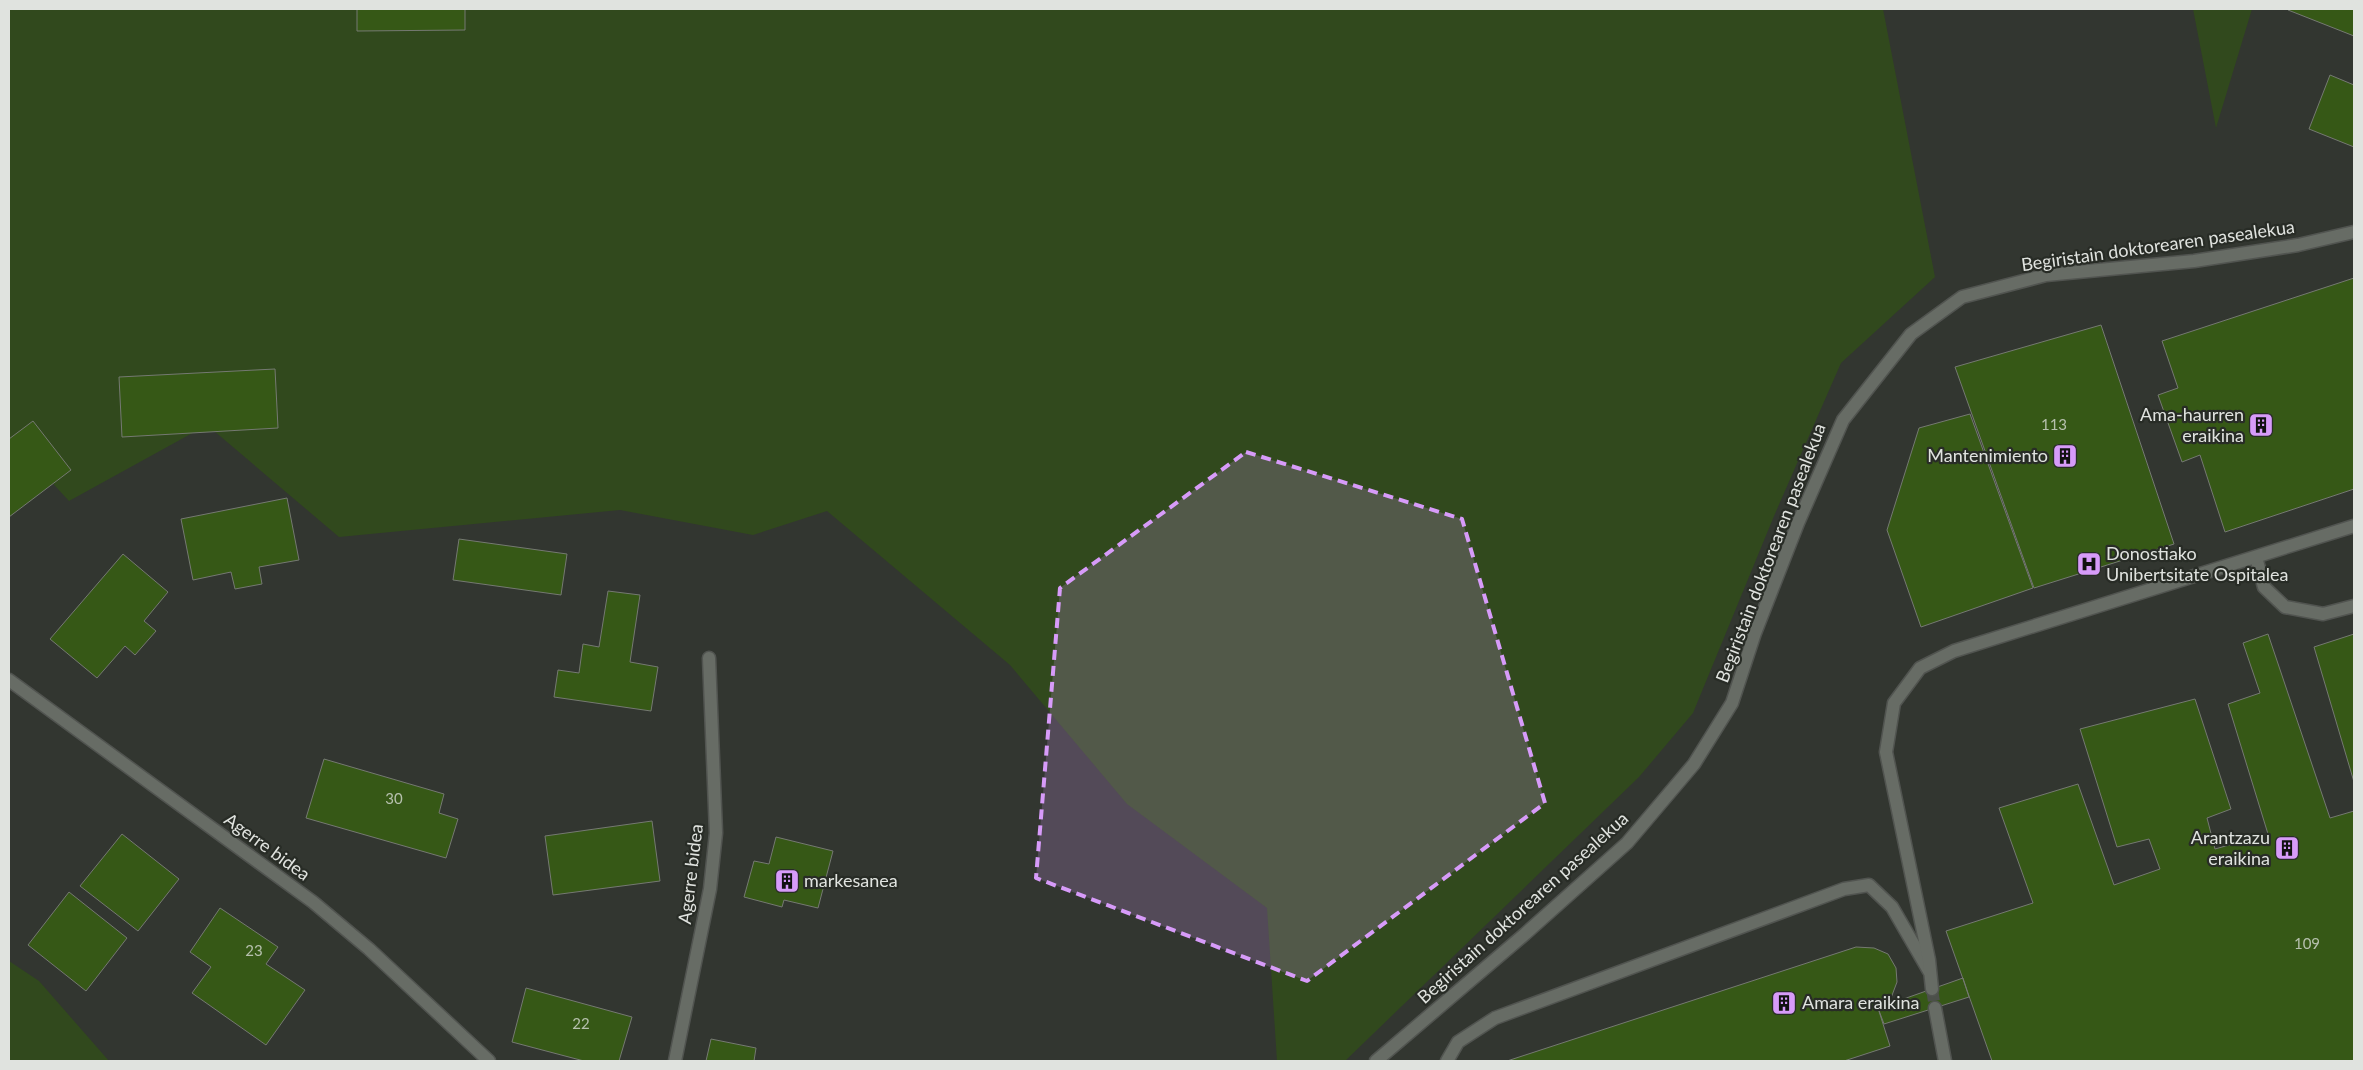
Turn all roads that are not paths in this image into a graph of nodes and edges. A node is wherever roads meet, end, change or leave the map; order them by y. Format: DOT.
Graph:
graph roads {
  1 [pos="2354,232"];
  2 [pos="2354,526"];
  3 [pos="2256,557"];
  4 [pos="2354,606"];
  5 [pos="709,658"];
  6 [pos="9,680"];
  7 [pos="1929,971"];
  8 [pos="1932,989"];
  9 [pos="1936,1008"];
  10 [pos="489,1061"];
  11 [pos="675,1061"];
  12 [pos="1376,1061"];
  13 [pos="1447,1061"];
  14 [pos="1945,1061"];
  1 -- 12 [label="street, Begiristain doktorearen pasealekua"];
  2 -- 3 [label="street"];
  3 -- 4 [label="street"];
  3 -- 7 [label="street"];
  5 -- 11 [label="street, Agerre bidea"];
  6 -- 10 [label="street, Agerre bidea"];
  7 -- 8 [label="street"];
  7 -- 13 [label="street"];
  9 -- 14 [label="street"];
}
